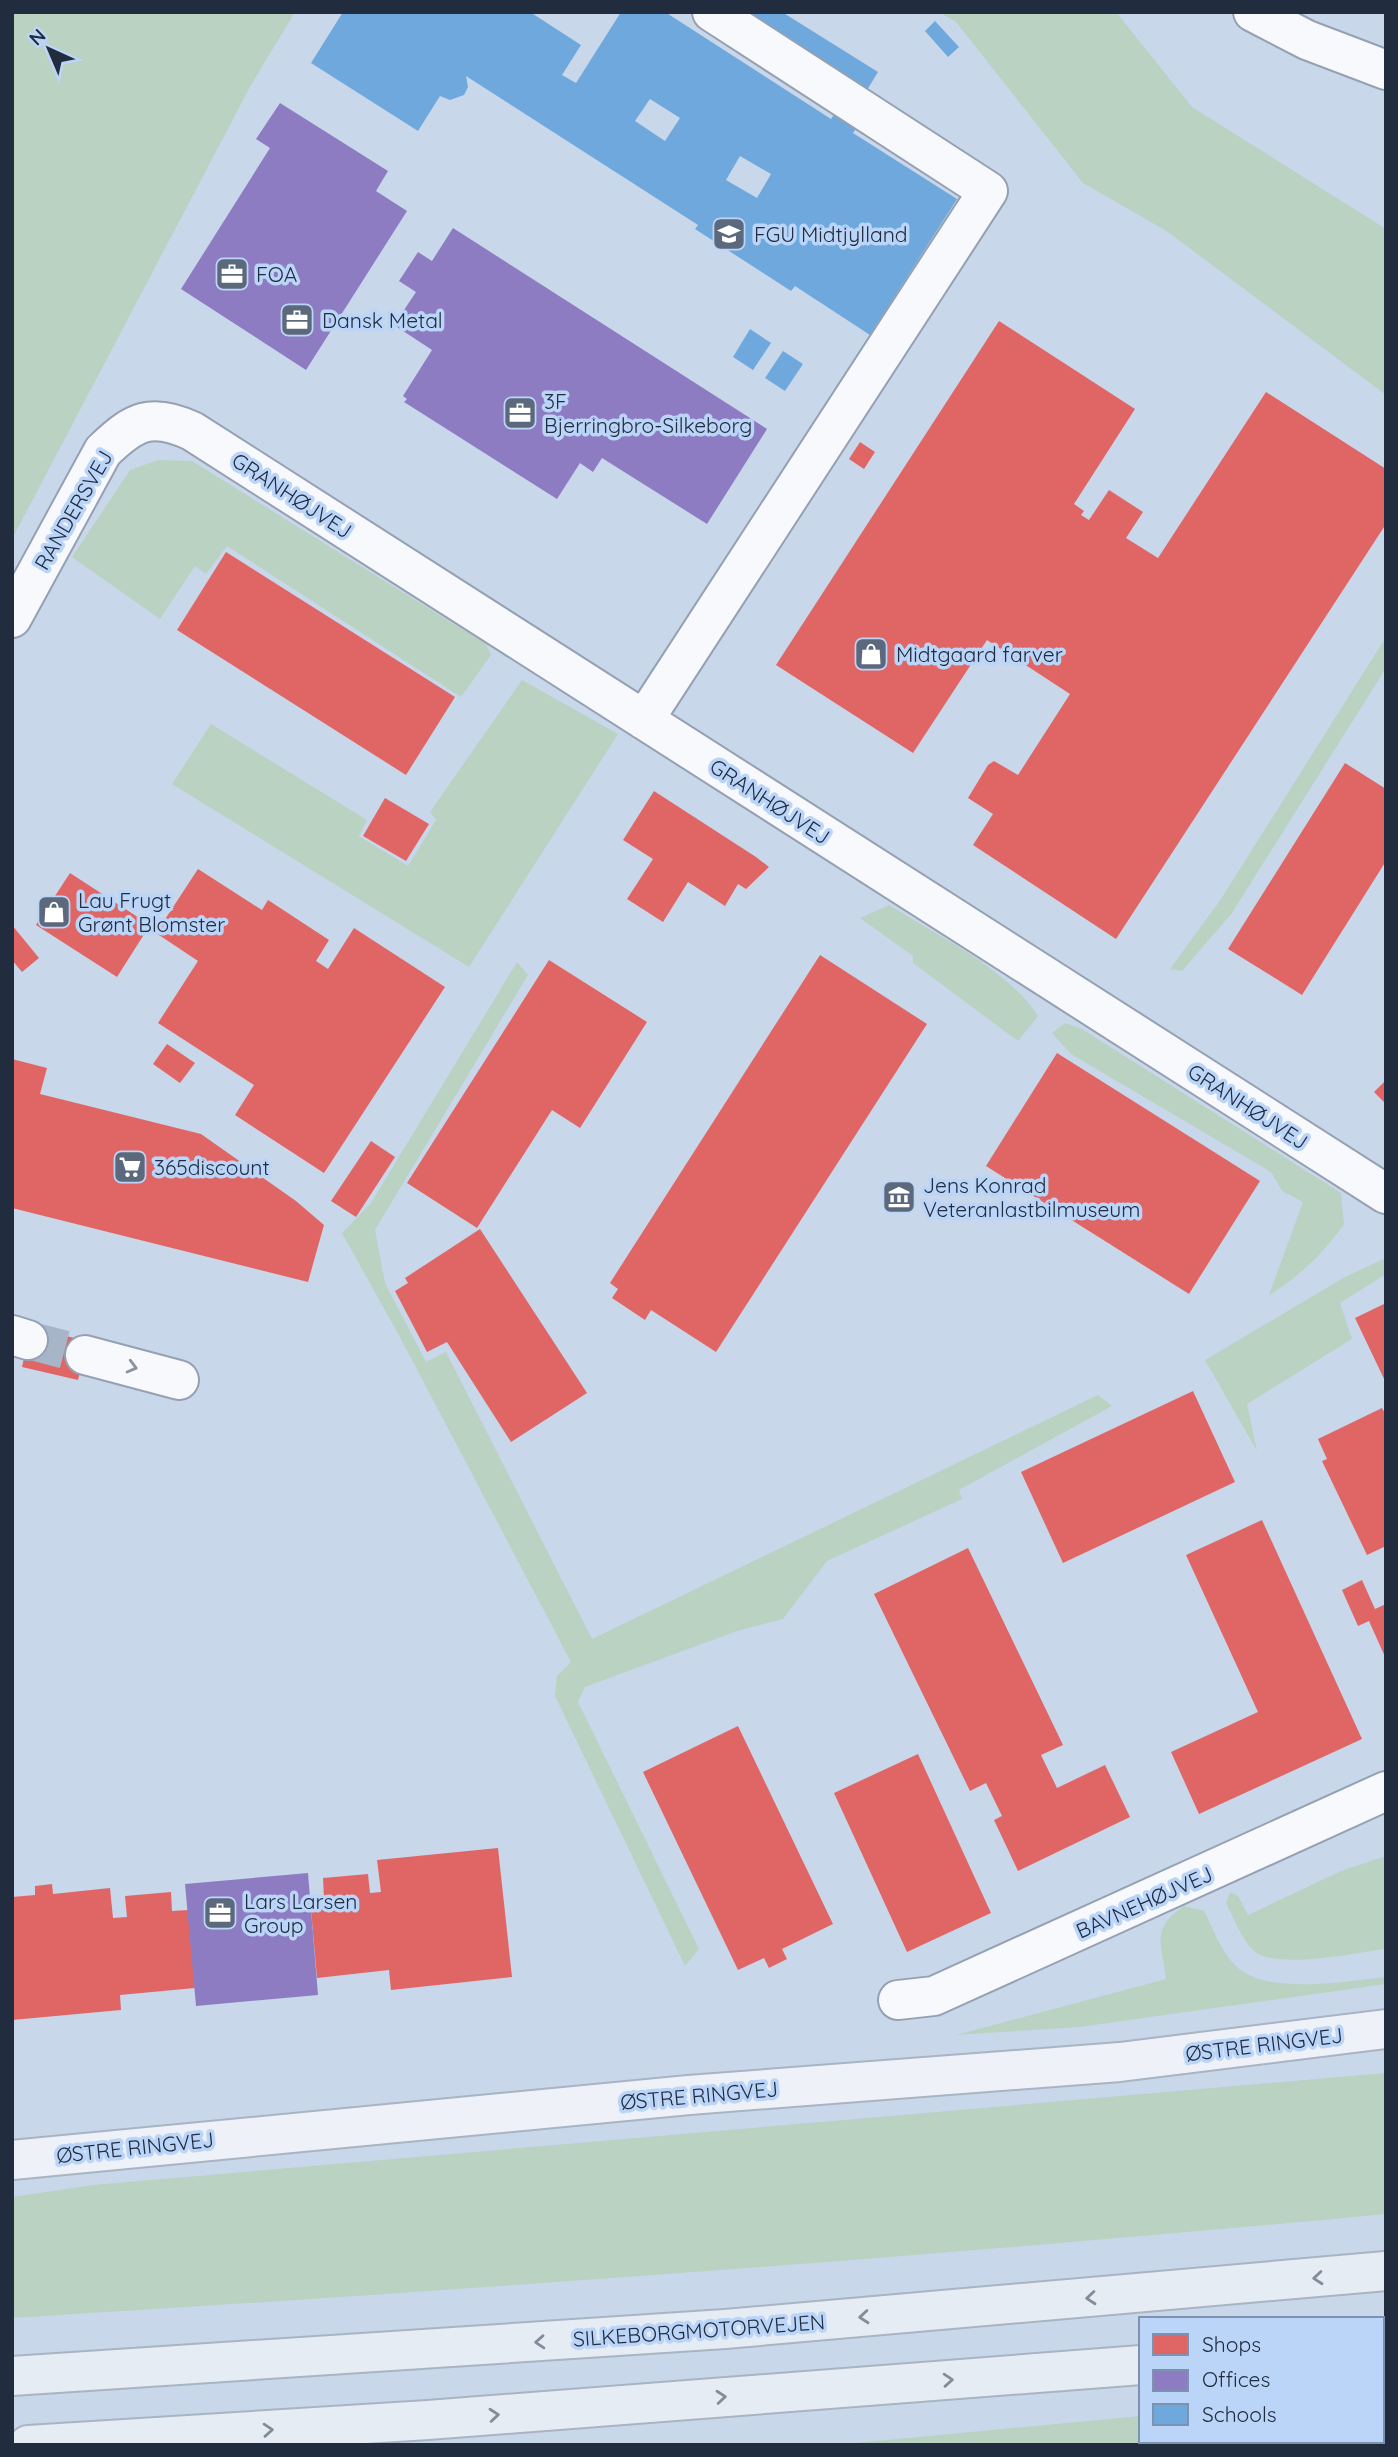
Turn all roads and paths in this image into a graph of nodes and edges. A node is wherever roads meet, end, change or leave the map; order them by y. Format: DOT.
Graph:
graph roads {
  1 [pos="712,12"];
  2 [pos="1253,12"];
  3 [pos="1386,70"];
  4 [pos="150,419"];
  5 [pos="12,618"];
  6 [pos="644,720"];
  7 [pos="1386,1194"];
  8 [pos="85,1355"];
  9 [pos="179,1380"];
  10 [pos="1386,1791"];
  11 [pos="898,2000"];
  12 [pos="1386,2029"];
  13 [pos="12,2160"];
  14 [pos="1386,2272"];
  15 [pos="1139,2365"];
  16 [pos="12,2376"];
  17 [pos="28,2445"];
  1 -- 6 [label="street"];
  2 -- 3 [label="street"];
  4 -- 5 [label="street, RANDERSVEJ"];
  4 -- 6 [label="street, GRANHØJVEJ"];
  6 -- 7 [label="street, GRANHØJVEJ"];
  8 -- 9 [label="street, one-way"];
  10 -- 11 [label="street, BAVNEHØJVEJ"];
  12 -- 13 [label="main road, ØSTRE RINGVEJ"];
  14 -- 16 [label="highway, SILKEBORGMOTORVEJEN, one-way"];
  17 -- 15 [label="highway, one-way"];
}
